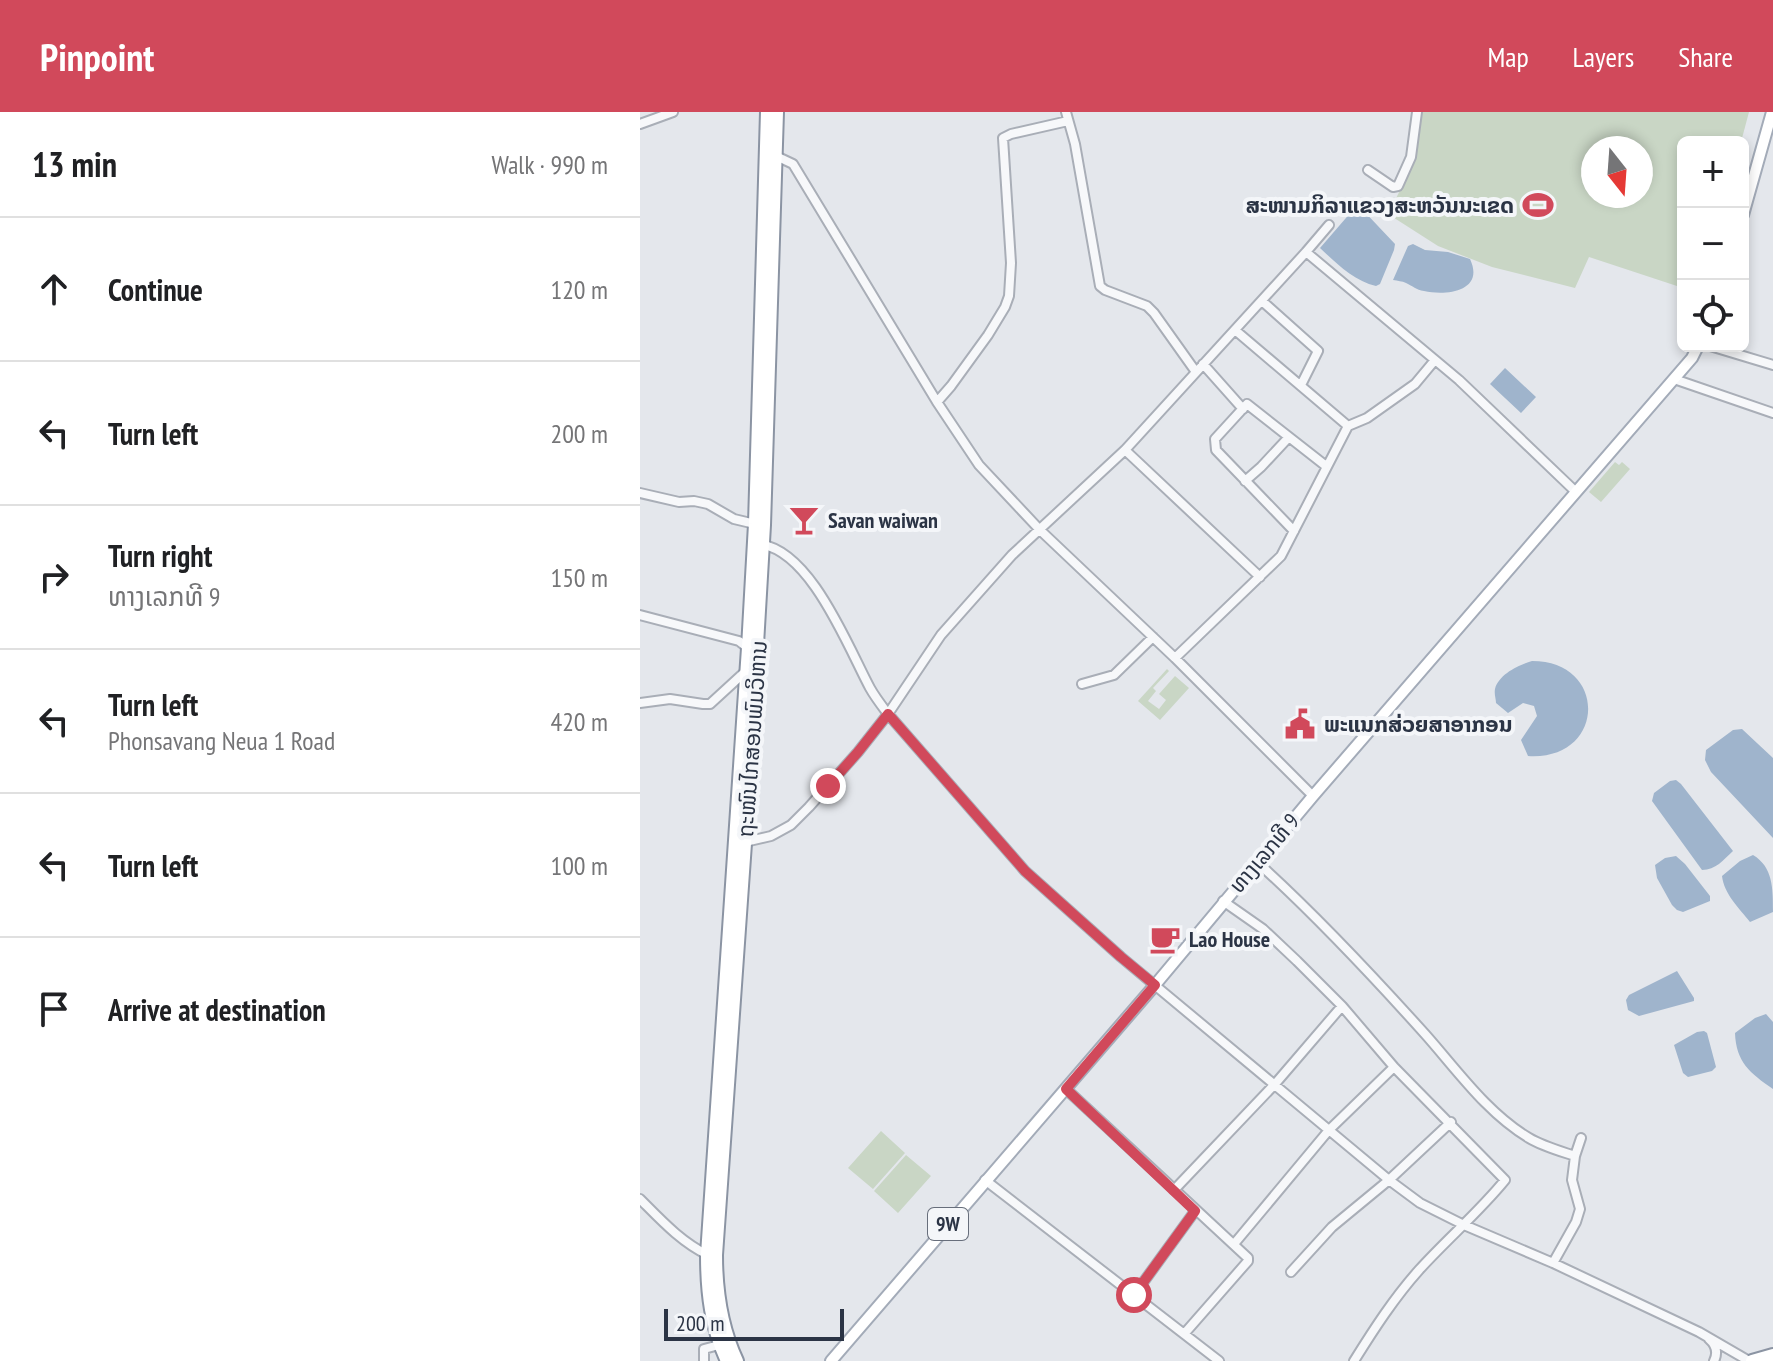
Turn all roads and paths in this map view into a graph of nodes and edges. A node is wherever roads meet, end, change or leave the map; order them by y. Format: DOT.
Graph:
graph roads {
  1 [pos="673,112"];
  2 [pos="767,112"];
  3 [pos="777,112"];
  4 [pos="1417,112"];
  5 [pos="1772,112"];
  6 [pos="1067,117"];
  7 [pos="640,124"];
  8 [pos="776,156"];
  9 [pos="1368,170"];
  10 [pos="1745,208"];
  11 [pos="1329,225"];
  12 [pos="1306,252"];
  13 [pos="1262,301"];
  14 [pos="1235,330"];
  15 [pos="1695,352"];
  16 [pos="1730,352"];
  17 [pos="1435,360"];
  18 [pos="1203,364"];
  19 [pos="1773,365"];
  20 [pos="1196,372"];
  21 [pos="1674,379"];
  22 [pos="1301,385"];
  23 [pos="937,402"];
  24 [pos="1243,409"];
  25 [pos="1773,413"];
  26 [pos="1348,426"];
  27 [pos="1289,437"];
  28 [pos="1125,450"];
  29 [pos="1326,466"];
  30 [pos="1245,481"];
  31 [pos="1576,492"];
  32 [pos="640,493"];
  33 [pos="755,524"];
  34 [pos="1040,530"];
  35 [pos="1294,531"];
  36 [pos="759,544"];
  37 [pos="1260,577"];
  38 [pos="640,615"];
  39 [pos="1153,637"];
  40 [pos="748,648"];
  41 [pos="1175,658"];
  42 [pos="747,670"];
  43 [pos="1082,684"];
  44 [pos="640,703"];
  45 [pos="888,714"];
  46 [pos="1313,796"];
  47 [pos="745,842"];
  48 [pos="1257,862"];
  49 [pos="1223,901"];
  50 [pos="1155,985"];
  51 [pos="1342,1006"];
  52 [pos="1394,1067"];
  53 [pos="1275,1084"];
  54 [pos="1066,1089"];
  55 [pos="1451,1122"];
  56 [pos="1329,1130"];
  57 [pos="1581,1138"];
  58 [pos="1575,1156"];
  59 [pos="985,1180"];
  60 [pos="1389,1180"];
  61 [pos="1174,1190"];
  62 [pos="640,1199"];
  63 [pos="1195,1211"];
  64 [pos="1464,1225"];
  65 [pos="1234,1244"];
  66 [pos="712,1255"];
  67 [pos="1553,1263"];
  68 [pos="1291,1272"];
  69 [pos="1134,1295"];
  70 [pos="1699,1332"];
  71 [pos="1184,1334"];
  72 [pos="719,1345"];
  73 [pos="1773,1355"];
  74 [pos="704,1361"];
  75 [pos="727,1361"];
  76 [pos="737,1361"];
  77 [pos="831,1361"];
  78 [pos="1219,1361"];
  79 [pos="1354,1361"];
  80 [pos="1714,1361"];
  81 [pos="1750,1361"];
  1 -- 7 [label="street"];
  2 -- 33 [label="highway, ຖະໜົນໄກສອນພົມວິຫານ"];
  3 -- 8 [label="highway, ຖະໜົນໄກສອນພົມວິຫານ"];
  4 -- 9 [label="street"];
  5 -- 10 [label="main road"];
  6 -- 20 [label="street"];
  6 -- 23 [label="street"];
  8 -- 23 [label="street"];
  8 -- 36 [label="highway, ຖະໜົນໄກສອນພົມວິຫານ"];
  11 -- 12 [label="street"];
  12 -- 13 [label="street"];
  12 -- 17 [label="street"];
  13 -- 14 [label="street"];
  13 -- 22 [label="street"];
  14 -- 18 [label="street"];
  14 -- 22 [label="street"];
  15 -- 21 [label="main road, ທາງເລກທີ 9 / 9W"];
  16 -- 19 [label="street"];
  17 -- 26 [label="street"];
  17 -- 31 [label="street"];
  18 -- 20 [label="street"];
  18 -- 24 [label="street"];
  20 -- 28 [label="street"];
  21 -- 25 [label="street"];
  21 -- 31 [label="main road, ທາງເລກທີ 9 / 9W"];
  22 -- 26 [label="street"];
  23 -- 34 [label="street"];
  24 -- 27 [label="street"];
  24 -- 30 [label="street"];
  26 -- 29 [label="street"];
  27 -- 29 [label="street"];
  27 -- 30 [label="street"];
  28 -- 34 [label="street"];
  28 -- 37 [label="street"];
  29 -- 35 [label="street"];
  30 -- 35 [label="street"];
  31 -- 46 [label="main road, ທາງເລກທີ 9 / 9W"];
  32 -- 33 [label="street"];
  33 -- 36 [label="highway, ຖະໜົນໄກສອນພົມວິຫານ"];
  34 -- 39 [label="street"];
  34 -- 45 [label="street"];
  35 -- 37 [label="street"];
  36 -- 40 [label="highway, ຖະໜົນໄກສອນພົມວິຫານ"];
  36 -- 45 [label="street"];
  36 -- 47 [label="highway, ຖະໜົນໄກສອນພົມວິຫານ"];
  37 -- 41 [label="street"];
  38 -- 40 [label="street"];
  39 -- 41 [label="street"];
  39 -- 43 [label="street"];
  40 -- 42 [label="highway, ຖະໜົນໄກສອນພົມວິຫານ"];
  41 -- 46 [label="street"];
  42 -- 44 [label="street"];
  42 -- 66 [label="highway, ຖະໜົນໄກສອນພົມວິຫານ"];
  45 -- 47 [label="street"];
  45 -- 50 [label="street"];
  46 -- 48 [label="main road, ທາງເລກທີ 9 / 9W"];
  47 -- 66 [label="highway, ຖະໜົນໄກສອນພົມວິຫານ"];
  48 -- 49 [label="main road, ທາງເລກທີ 9 / 9W"];
  48 -- 58 [label="street"];
  49 -- 50 [label="main road, ທາງເລກທີ 9 / 9W"];
  49 -- 51 [label="street"];
  50 -- 53 [label="street"];
  50 -- 54 [label="main road, ທາງເລກທີ 9 / 9W"];
  51 -- 52 [label="street"];
  51 -- 53 [label="street"];
  52 -- 55 [label="street"];
  52 -- 56 [label="street"];
  53 -- 56 [label="street"];
  53 -- 61 [label="street"];
  54 -- 59 [label="main road, ທາງເລກທີ 9 / 9W"];
  54 -- 61 [label="street"];
  55 -- 60 [label="street"];
  55 -- 64 [label="street"];
  56 -- 60 [label="street"];
  56 -- 65 [label="street"];
  57 -- 58 [label="street"];
  58 -- 67 [label="street"];
  59 -- 69 [label="street"];
  59 -- 77 [label="main road, ທາງເລກທີ 9 / 9W"];
  60 -- 64 [label="street"];
  60 -- 68 [label="street"];
  61 -- 63 [label="street"];
  62 -- 66 [label="street"];
  63 -- 65 [label="street"];
  63 -- 69 [label="street"];
  64 -- 67 [label="street"];
  64 -- 79 [label="street"];
  65 -- 71 [label="street"];
  66 -- 72 [label="highway, ຖະໜົນໄກສອນພົມວິຫານ"];
  66 -- 76 [label="highway, ຖະໜົນໄກສອນພົມວິຫານ"];
  67 -- 70 [label="street"];
  69 -- 71 [label="street"];
  70 -- 80 [label="street"];
  70 -- 81 [label="street"];
  71 -- 78 [label="street"];
  72 -- 74 [label="street"];
  72 -- 75 [label="highway, ຖະໜົນໄກສອນພົມວິຫານ"];
  73 -- 81 [label="highway"];
}
